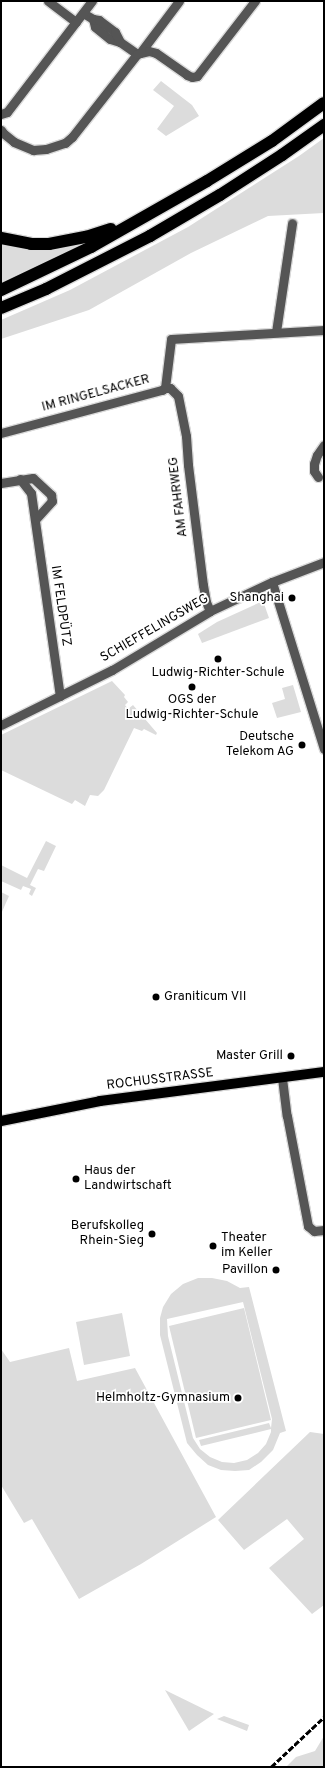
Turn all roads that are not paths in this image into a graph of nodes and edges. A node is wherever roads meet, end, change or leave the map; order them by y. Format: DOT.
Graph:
graph roads {
  1 [pos="48,1"];
  2 [pos="92,1"];
  3 [pos="179,1"];
  4 [pos="255,1"];
  5 [pos="84,12"];
  6 [pos="76,22"];
  7 [pos="138,53"];
  8 [pos="324,103"];
  9 [pos="1,114"];
  10 [pos="324,125"];
  11 [pos="1,130"];
  12 [pos="140,219"];
  13 [pos="292,223"];
  14 [pos="1,238"];
  15 [pos="1,290"];
  16 [pos="1,308"];
  17 [pos="324,330"];
  18 [pos="276,332"];
  19 [pos="165,388"];
  20 [pos="1,433"];
  21 [pos="324,445"];
  22 [pos="318,477"];
  23 [pos="20,479"];
  24 [pos="1,483"];
  25 [pos="36,520"];
  26 [pos="324,562"];
  27 [pos="272,582"];
  28 [pos="210,611"];
  29 [pos="60,696"];
  30 [pos="1,725"];
  31 [pos="324,749"];
  32 [pos="324,1072"];
  33 [pos="282,1078"];
  34 [pos="1,1121"];
  35 [pos="324,1230"];
  1 -- 6 [label="street"];
  2 -- 5 [label="street"];
  3 -- 7 [label="street"];
  4 -- 7 [label="street"];
  5 -- 6 [label="street"];
  5 -- 7 [label="street"];
  6 -- 9 [label="street"];
  7 -- 11 [label="street"];
  8 -- 12 [label="highway"];
  10 -- 16 [label="highway"];
  12 -- 14 [label="highway"];
  12 -- 15 [label="highway"];
  13 -- 18 [label="street"];
  17 -- 18 [label="street, IM RINGELSACKER"];
  18 -- 19 [label="street, IM RINGELSACKER"];
  19 -- 20 [label="street, IM RINGELSACKER"];
  19 -- 28 [label="street, AM FAHRWEG"];
  21 -- 22 [label="street"];
  23 -- 24 [label="street"];
  23 -- 25 [label="street, IM FELDPÜTZ"];
  23 -- 25 [label="street"];
  25 -- 29 [label="street, IM FELDPÜTZ"];
  26 -- 27 [label="street, SCHIEFFELINGSWEG"];
  27 -- 28 [label="street, SCHIEFFELINGSWEG"];
  27 -- 31 [label="street"];
  28 -- 29 [label="street, SCHIEFFELINGSWEG"];
  29 -- 30 [label="street, SCHIEFFELINGSWEG"];
  32 -- 33 [label="main road, ROCHUSSTRASSE"];
  33 -- 34 [label="main road, ROCHUSSTRASSE"];
  33 -- 35 [label="street"];
}
